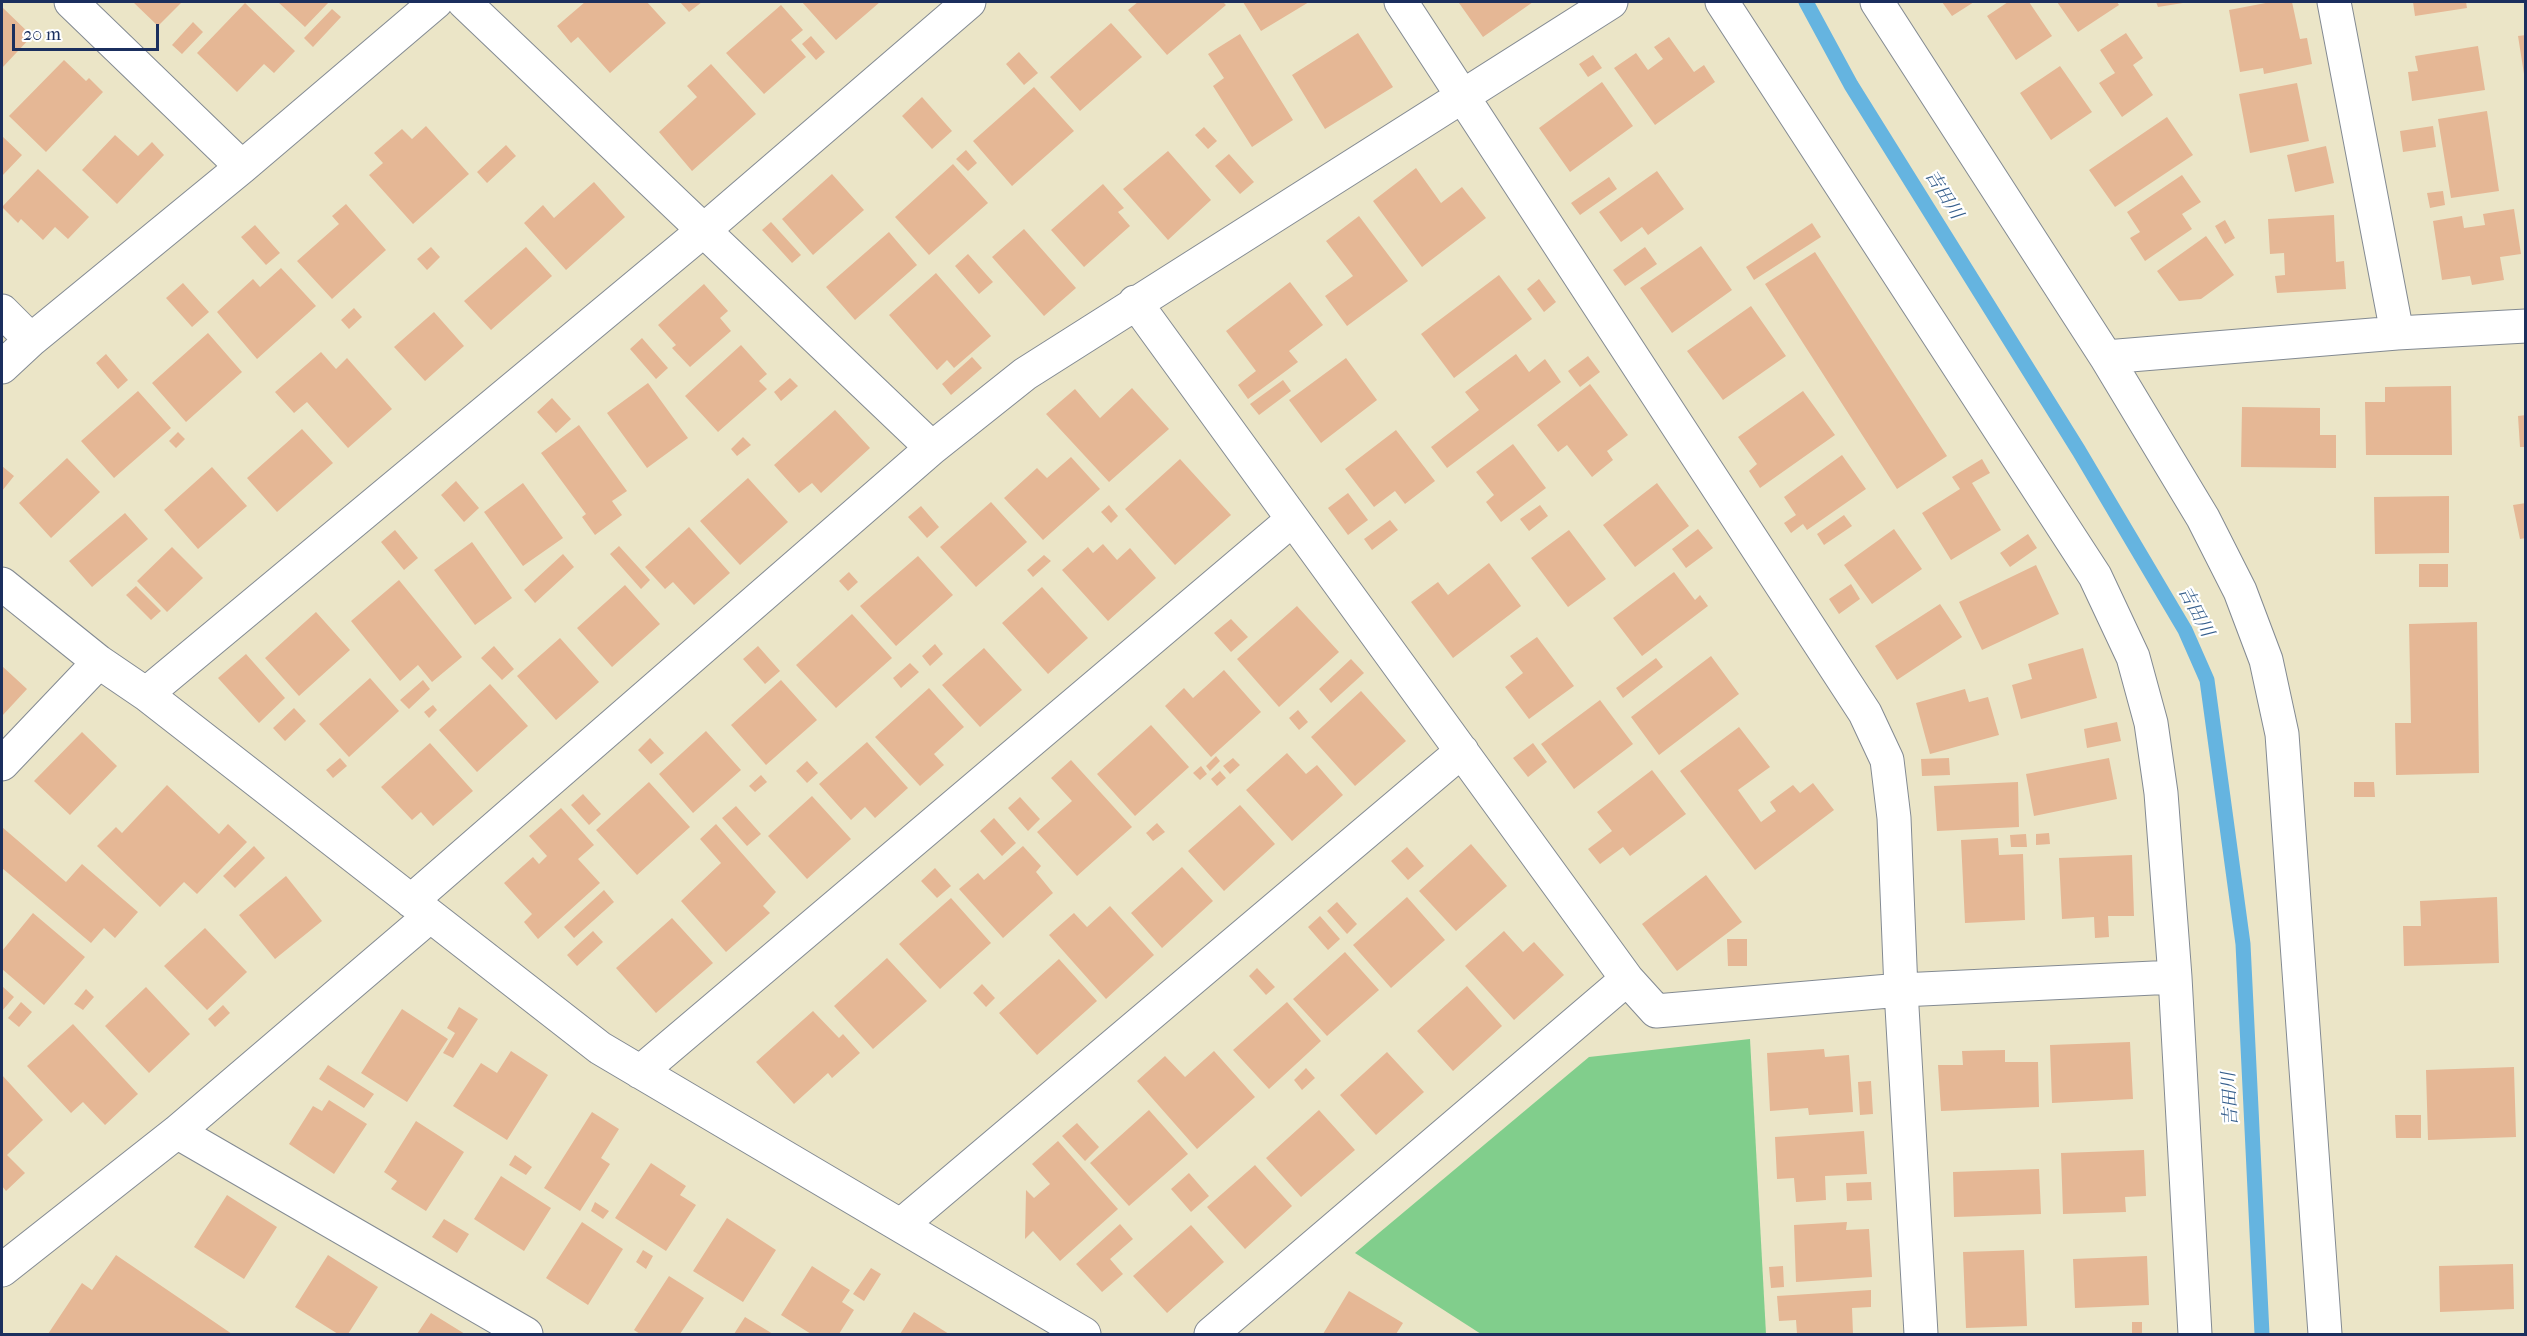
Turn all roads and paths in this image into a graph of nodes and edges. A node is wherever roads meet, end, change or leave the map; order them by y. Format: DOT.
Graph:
graph roads {
  1 [pos="70,2"];
  2 [pos="436,2"];
  3 [pos="464,2"];
  4 [pos="969,2"];
  5 [pos="1401,2"];
  6 [pos="1611,2"];
  7 [pos="1722,2"];
  8 [pos="1877,2"];
  9 [pos="2334,2"];
  10 [pos="1461,95"];
  11 [pos="242,167"];
  12 [pos="704,230"];
  13 [pos="1135,302"];
  14 [pos="2,311"];
  15 [pos="2526,326"];
  16 [pos="2397,333"];
  17 [pos="31,340"];
  18 [pos="2106,357"];
  19 [pos="2,367"];
  20 [pos="932,448"];
  21 [pos="1292,520"];
  22 [pos="2,584"];
  23 [pos="99,662"];
  24 [pos="146,694"];
  25 [pos="1462,751"];
  26 [pos="2,764"];
  27 [pos="421,908"];
  28 [pos="2175,977"];
  29 [pos="1627,980"];
  30 [pos="1901,990"];
  31 [pos="640,1072"];
  32 [pos="177,1132"];
  33 [pos="901,1225"];
  34 [pos="2,1270"];
  35 [pos="526,1335"];
  36 [pos="1084,1335"];
  37 [pos="1211,1335"];
  38 [pos="1921,1335"];
  39 [pos="2195,1335"];
  40 [pos="2325,1335"];
  1 -- 11 [label="street"];
  2 -- 11 [label="street"];
  3 -- 12 [label="street"];
  4 -- 12 [label="street"];
  5 -- 10 [label="street"];
  6 -- 10 [label="street"];
  7 -- 28 [label="street"];
  8 -- 18 [label="street"];
  9 -- 16 [label="street"];
  10 -- 13 [label="street"];
  10 -- 30 [label="street"];
  11 -- 17 [label="street"];
  12 -- 20 [label="street"];
  12 -- 24 [label="street"];
  13 -- 20 [label="street"];
  13 -- 21 [label="street"];
  14 -- 17 [label="street"];
  15 -- 16 [label="street"];
  16 -- 18 [label="street"];
  17 -- 19 [label="street"];
  18 -- 40 [label="street"];
  20 -- 27 [label="street"];
  21 -- 25 [label="street"];
  21 -- 31 [label="street"];
  22 -- 23 [label="street"];
  23 -- 24 [label="street"];
  23 -- 26 [label="street"];
  24 -- 27 [label="street"];
  25 -- 29 [label="street"];
  25 -- 33 [label="street"];
  27 -- 31 [label="street"];
  27 -- 32 [label="street"];
  28 -- 30 [label="street"];
  28 -- 39 [label="street"];
  29 -- 30 [label="street"];
  29 -- 37 [label="street"];
  30 -- 38 [label="street"];
  31 -- 33 [label="street"];
  32 -- 34 [label="street"];
  32 -- 35 [label="street"];
  33 -- 36 [label="street"];
}
